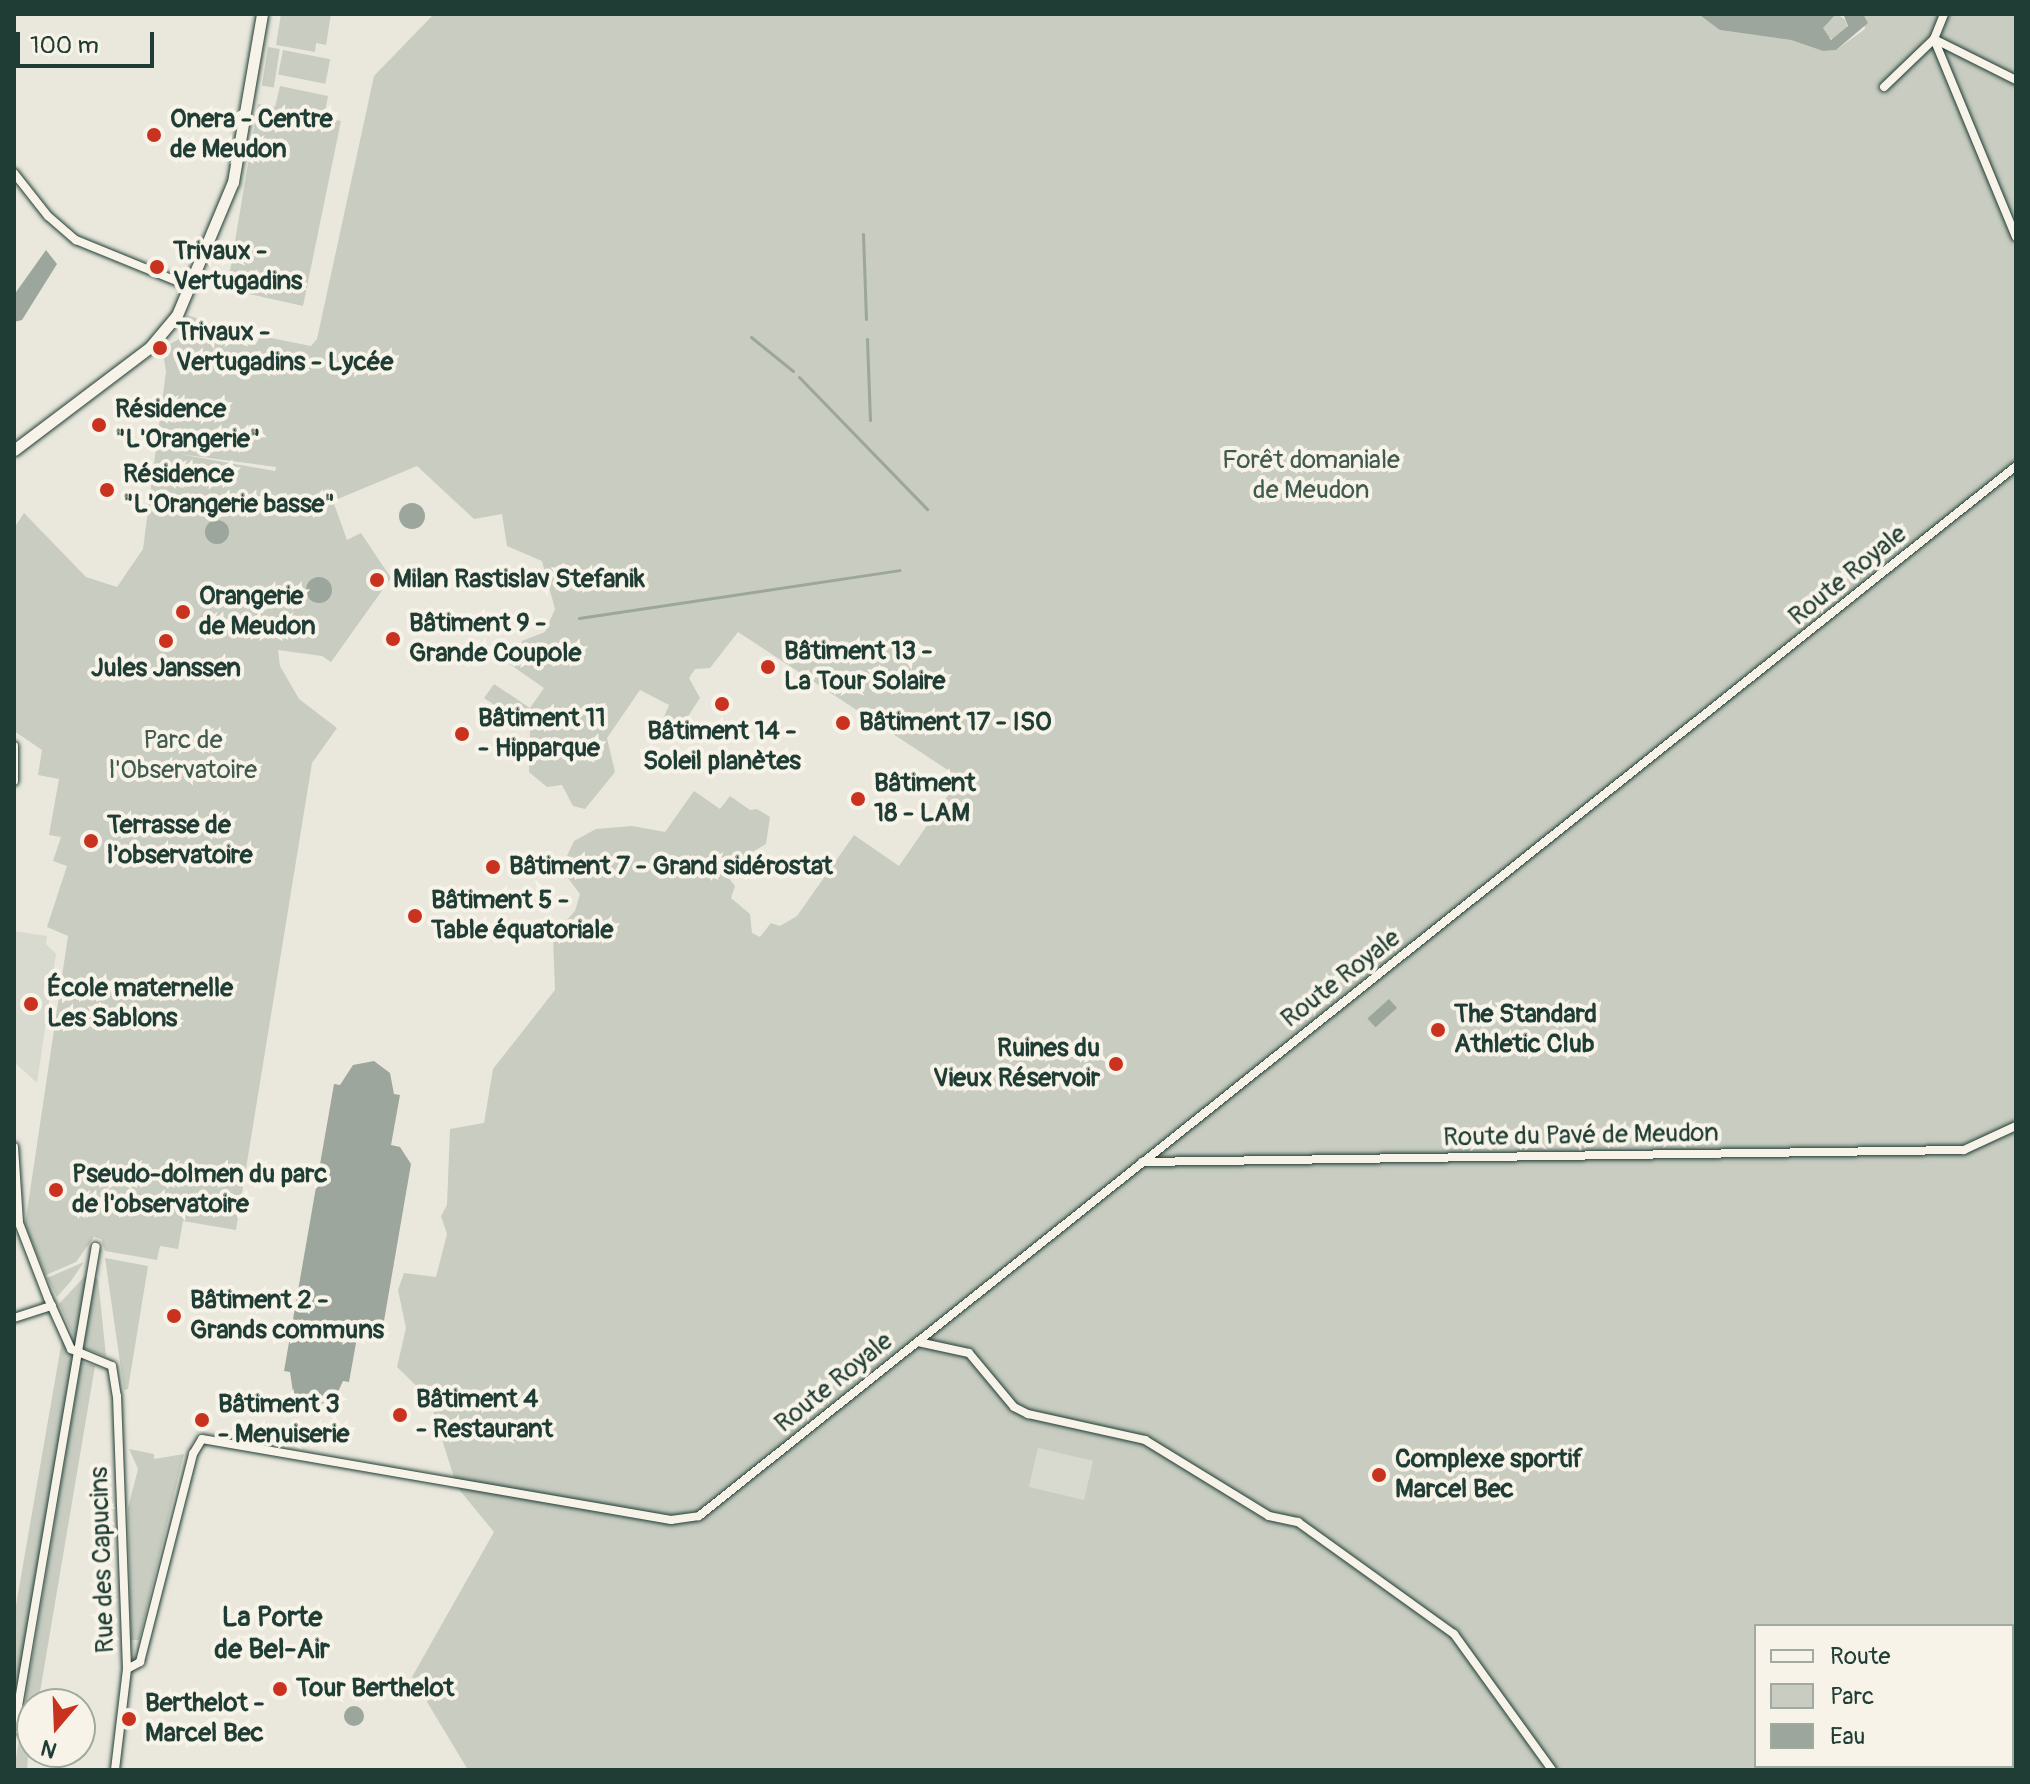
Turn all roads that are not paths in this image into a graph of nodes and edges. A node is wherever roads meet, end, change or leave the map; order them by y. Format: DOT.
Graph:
graph roads {
  1 [pos="262,14"];
  2 [pos="1944,14"];
  3 [pos="1934,39"];
  4 [pos="2016,80"];
  5 [pos="1884,87"];
  6 [pos="14,173"];
  7 [pos="2016,237"];
  8 [pos="189,286"];
  9 [pos="14,450"];
  10 [pos="2016,466"];
  11 [pos="14,746"];
  12 [pos="14,781"];
  13 [pos="2016,1126"];
  14 [pos="14,1147"];
  15 [pos="1141,1162"];
  16 [pos="96,1247"];
  17 [pos="52,1306"];
  18 [pos="14,1318"];
  19 [pos="917,1342"];
  20 [pos="78,1354"];
  21 [pos="127,1669"];
  22 [pos="14,1730"];
  23 [pos="115,1770"];
  24 [pos="1552,1770"];
  1 -- 8 [label="main road"];
  2 -- 3 [label="street"];
  3 -- 4 [label="street"];
  3 -- 5 [label="street"];
  3 -- 7 [label="street"];
  6 -- 8 [label="street"];
  8 -- 9 [label="main road"];
  10 -- 15 [label="street, Route Royale"];
  11 -- 12 [label="street"];
  13 -- 15 [label="street, Route du Pavé de Meudon"];
  14 -- 17 [label="street"];
  15 -- 19 [label="street, Route Royale"];
  16 -- 20 [label="street"];
  17 -- 18 [label="street"];
  17 -- 20 [label="street"];
  19 -- 21 [label="street, Route Royale"];
  19 -- 24 [label="street"];
  20 -- 21 [label="street, Rue des Capucins"];
  20 -- 22 [label="street"];
  21 -- 23 [label="street, Rue des Capucins"];
}
